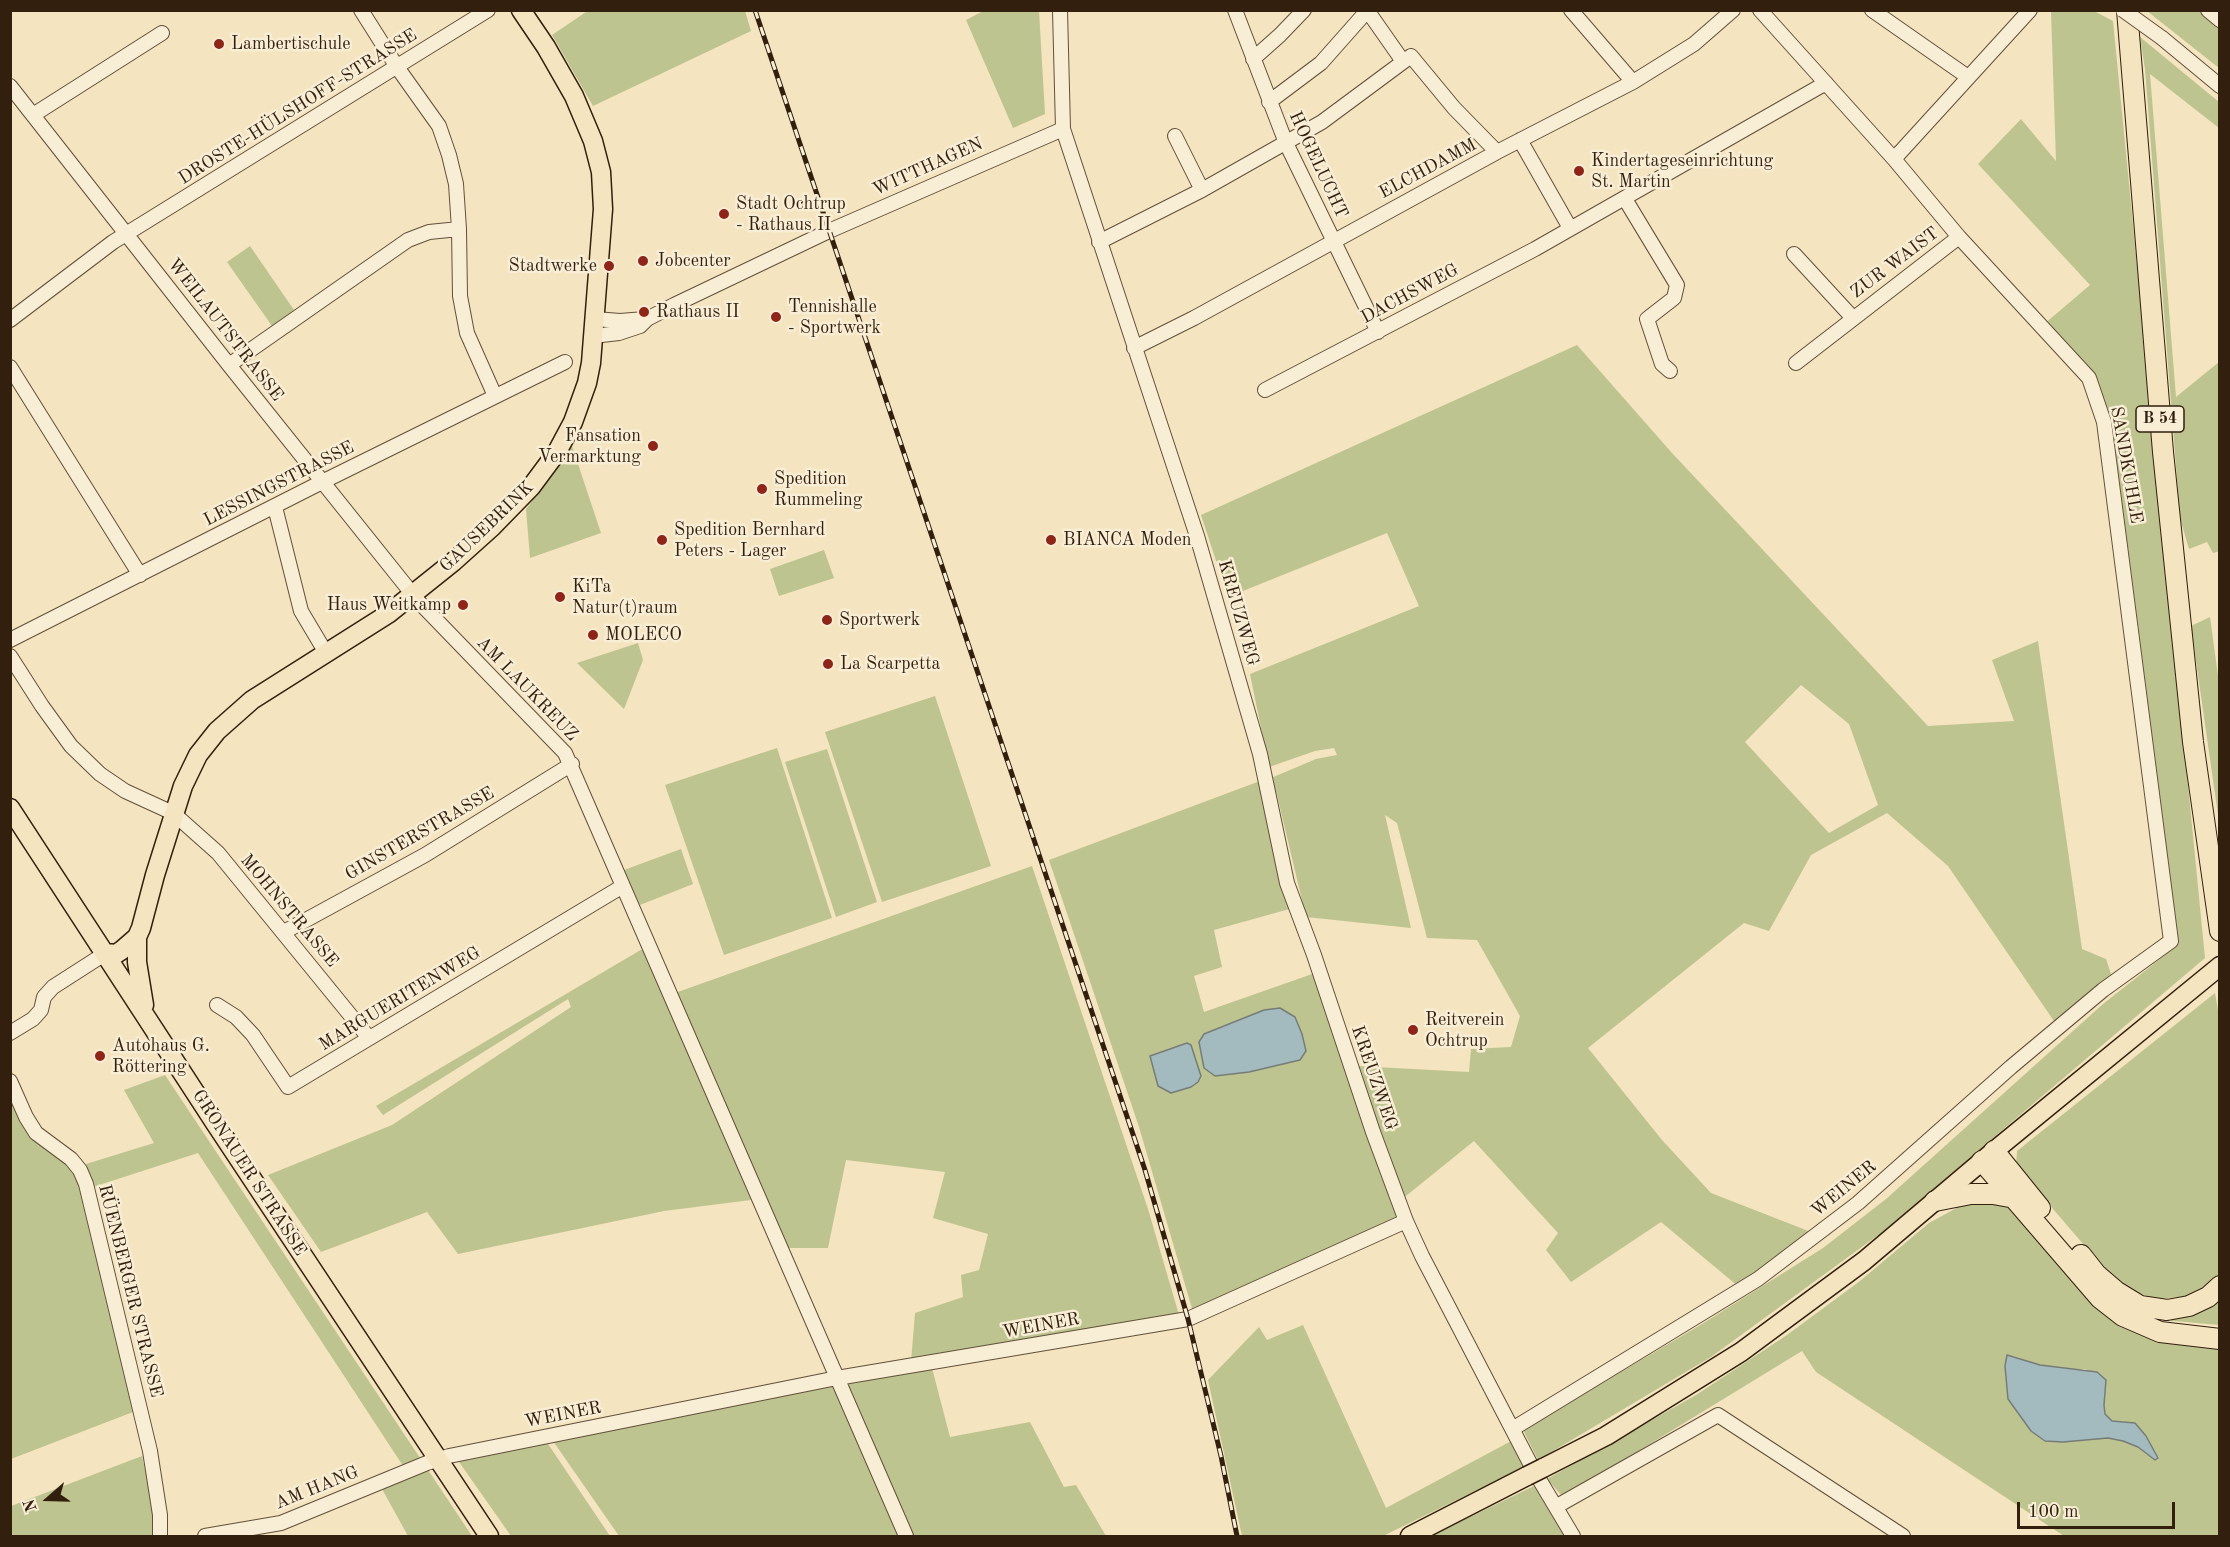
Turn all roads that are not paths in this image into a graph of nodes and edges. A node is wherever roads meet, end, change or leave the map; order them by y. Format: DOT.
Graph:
graph roads {
  1 [pos="361,10"];
  2 [pos="488,10"];
  3 [pos="521,10"];
  4 [pos="1060,10"];
  5 [pos="1235,10"];
  6 [pos="1304,10"];
  7 [pos="1571,10"];
  8 [pos="1733,10"];
  9 [pos="1760,10"];
  10 [pos="1872,10"];
  11 [pos="2030,10"];
  12 [pos="2125,10"];
  13 [pos="2208,10"];
  14 [pos="1367,11"];
  15 [pos="2220,20"];
  16 [pos="162,33"];
  17 [pos="1253,59"];
  18 [pos="1402,60"];
  19 [pos="397,67"];
  20 [pos="1968,77"];
  21 [pos="1633,82"];
  22 [pos="1826,83"];
  23 [pos="10,86"];
  24 [pos="2220,86"];
  25 [pos="1269,102"];
  26 [pos="33,115"];
  27 [pos="1063,129"];
  28 [pos="1174,135"];
  29 [pos="1520,140"];
  30 [pos="1286,143"];
  31 [pos="1497,152"];
  32 [pos="1894,159"];
  33 [pos="1202,190"];
  34 [pos="1625,199"];
  35 [pos="1570,228"];
  36 [pos="459,229"];
  37 [pos="126,234"];
  38 [pos="1959,237"];
  39 [pos="1334,241"];
  40 [pos="1099,242"];
  41 [pos="1794,254"];
  42 [pos="1852,318"];
  43 [pos="10,320"];
  44 [pos="594,328"];
  45 [pos="1378,332"];
  46 [pos="1134,348"];
  47 [pos="565,362"];
  48 [pos="1796,363"];
  49 [pos="229,365"];
  50 [pos="10,367"];
  51 [pos="1670,370"];
  52 [pos="1265,390"];
  53 [pos="495,396"];
  54 [pos="322,482"];
  55 [pos="274,507"];
  56 [pos="140,575"];
  57 [pos="413,596"];
  58 [pos="10,640"];
  59 [pos="326,653"];
  60 [pos="10,656"];
  61 [pos="572,764"];
  62 [pos="10,808"];
  63 [pos="173,813"];
  64 [pos="624,886"];
  65 [pos="145,911"];
  66 [pos="2220,931"];
  67 [pos="284,932"];
  68 [pos="137,937"];
  69 [pos="2171,941"];
  70 [pos="106,953"];
  71 [pos="2220,966"];
  72 [pos="217,1005"];
  73 [pos="145,1013"];
  74 [pos="10,1033"];
  75 [pos="369,1038"];
  76 [pos="10,1081"];
  77 [pos="1988,1156"];
  78 [pos="2015,1198"];
  79 [pos="1935,1201"];
  80 [pos="1406,1221"];
  81 [pos="2220,1286"];
  82 [pos="2220,1339"];
  83 [pos="837,1378"];
  84 [pos="1514,1428"];
  85 [pos="438,1459"];
  86 [pos="1557,1506"];
  87 [pos="160,1536"];
  88 [pos="205,1536"];
  89 [pos="489,1536"];
  90 [pos="906,1536"];
  91 [pos="1410,1536"];
  92 [pos="1573,1536"];
  93 [pos="1903,1536"];
  1 -- 19 [label="street"];
  2 -- 19 [label="street, DROSTE-HÜLSHOFF-STRASSE"];
  3 -- 44 [label="main road, GAUSEBRINK"];
  4 -- 27 [label="street, KREUZWEG"];
  5 -- 17 [label="street, HOGELUCHT"];
  6 -- 17 [label="street"];
  7 -- 21 [label="street"];
  8 -- 21 [label="street, ELCHDAMM"];
  9 -- 22 [label="street, SANDKUHLE"];
  10 -- 20 [label="street"];
  11 -- 20 [label="street"];
  12 -- 24 [label="street, bridge"];
  12 -- 66 [label="highway, B 54"];
  13 -- 15 [label="street"];
  14 -- 18 [label="street"];
  14 -- 25 [label="street"];
  16 -- 26 [label="street"];
  17 -- 25 [label="street, HOGELUCHT"];
  18 -- 30 [label="street"];
  18 -- 31 [label="street"];
  19 -- 36 [label="street"];
  19 -- 37 [label="street, DROSTE-HÜLSHOFF-STRASSE"];
  20 -- 32 [label="street"];
  21 -- 29 [label="street, ELCHDAMM"];
  22 -- 32 [label="street, SANDKUHLE"];
  22 -- 34 [label="street, DACHSWEG"];
  23 -- 26 [label="street, WEILAUTSTRASSE"];
  25 -- 30 [label="street, HOGELUCHT"];
  26 -- 37 [label="street, WEILAUTSTRASSE"];
  27 -- 40 [label="street, KREUZWEG"];
  27 -- 44 [label="street, WITTHAGEN"];
  28 -- 33 [label="street"];
  29 -- 31 [label="street, ELCHDAMM"];
  29 -- 35 [label="street"];
  30 -- 33 [label="street"];
  30 -- 39 [label="street, HOGELUCHT"];
  31 -- 39 [label="street, ELCHDAMM"];
  32 -- 38 [label="street, SANDKUHLE"];
  33 -- 40 [label="street"];
  34 -- 35 [label="street, DACHSWEG"];
  34 -- 51 [label="street"];
  35 -- 45 [label="street, DACHSWEG"];
  36 -- 49 [label="street"];
  36 -- 53 [label="street"];
  37 -- 43 [label="street, DROSTE-HÜLSHOFF-STRASSE"];
  37 -- 49 [label="street, WEILAUTSTRASSE"];
  38 -- 42 [label="street, ZUR WAIST"];
  38 -- 69 [label="street, SANDKUHLE"];
  39 -- 45 [label="street, HOGELUCHT"];
  39 -- 46 [label="street, ELCHDAMM"];
  40 -- 46 [label="street, KREUZWEG"];
  41 -- 42 [label="street, ZUR WAIST"];
  42 -- 48 [label="street, ZUR WAIST"];
  44 -- 57 [label="main road, GAUSEBRINK"];
  45 -- 52 [label="street, DACHSWEG"];
  46 -- 80 [label="street, KREUZWEG"];
  47 -- 53 [label="street, LESSINGSTRASSE"];
  49 -- 54 [label="street, WEILAUTSTRASSE"];
  50 -- 56 [label="street"];
  53 -- 54 [label="street, LESSINGSTRASSE"];
  54 -- 55 [label="street, LESSINGSTRASSE"];
  54 -- 57 [label="street, WEILAUTSTRASSE"];
  55 -- 56 [label="street, LESSINGSTRASSE"];
  55 -- 59 [label="street"];
  56 -- 58 [label="street, LESSINGSTRASSE"];
  57 -- 59 [label="main road, GAUSEBRINK"];
  57 -- 61 [label="street, AM LAUKREUZ"];
  59 -- 63 [label="main road, GAUSEBRINK"];
  60 -- 63 [label="street, MOHNSTRASSE"];
  61 -- 64 [label="street, AM LAUKREUZ"];
  61 -- 67 [label="street, GINSTERSTRASSE"];
  62 -- 70 [label="main road, GRONAUER STRASSE"];
  63 -- 65 [label="main road, GAUSEBRINK"];
  63 -- 67 [label="street, MOHNSTRASSE"];
  64 -- 75 [label="street, MARGUERITENWEG"];
  64 -- 83 [label="street, AM LAUKREUZ"];
  65 -- 68 [label="main road, GAUSEBRINK"];
  65 -- 70 [label="main road, GAUSEBRINK"];
  67 -- 75 [label="street, MOHNSTRASSE"];
  68 -- 70 [label="main road"];
  68 -- 73 [label="main road, GAUSEBRINK"];
  69 -- 84 [label="street, WEINER"];
  70 -- 73 [label="main road, GRONAUER STRASSE"];
  70 -- 74 [label="street"];
  71 -- 77 [label="main road"];
  72 -- 75 [label="street, MARGUERITENWEG"];
  73 -- 85 [label="main road, GRONAUER STRASSE"];
  76 -- 87 [label="street, RÜENBERGER STRASSE"];
  77 -- 78 [label="highway"];
  77 -- 79 [label="main road"];
  77 -- 81 [label="highway"];
  78 -- 79 [label="highway"];
  78 -- 82 [label="highway"];
  79 -- 91 [label="main road, bridge"];
  80 -- 83 [label="street, WEINER"];
  80 -- 84 [label="street"];
  83 -- 85 [label="street, WEINER"];
  83 -- 90 [label="street, AM LAUKREUZ"];
  84 -- 86 [label="street"];
  85 -- 88 [label="street, AM HANG"];
  85 -- 89 [label="main road, GRONAUER STRASSE"];
  86 -- 92 [label="street"];
  86 -- 93 [label="street"];
}
